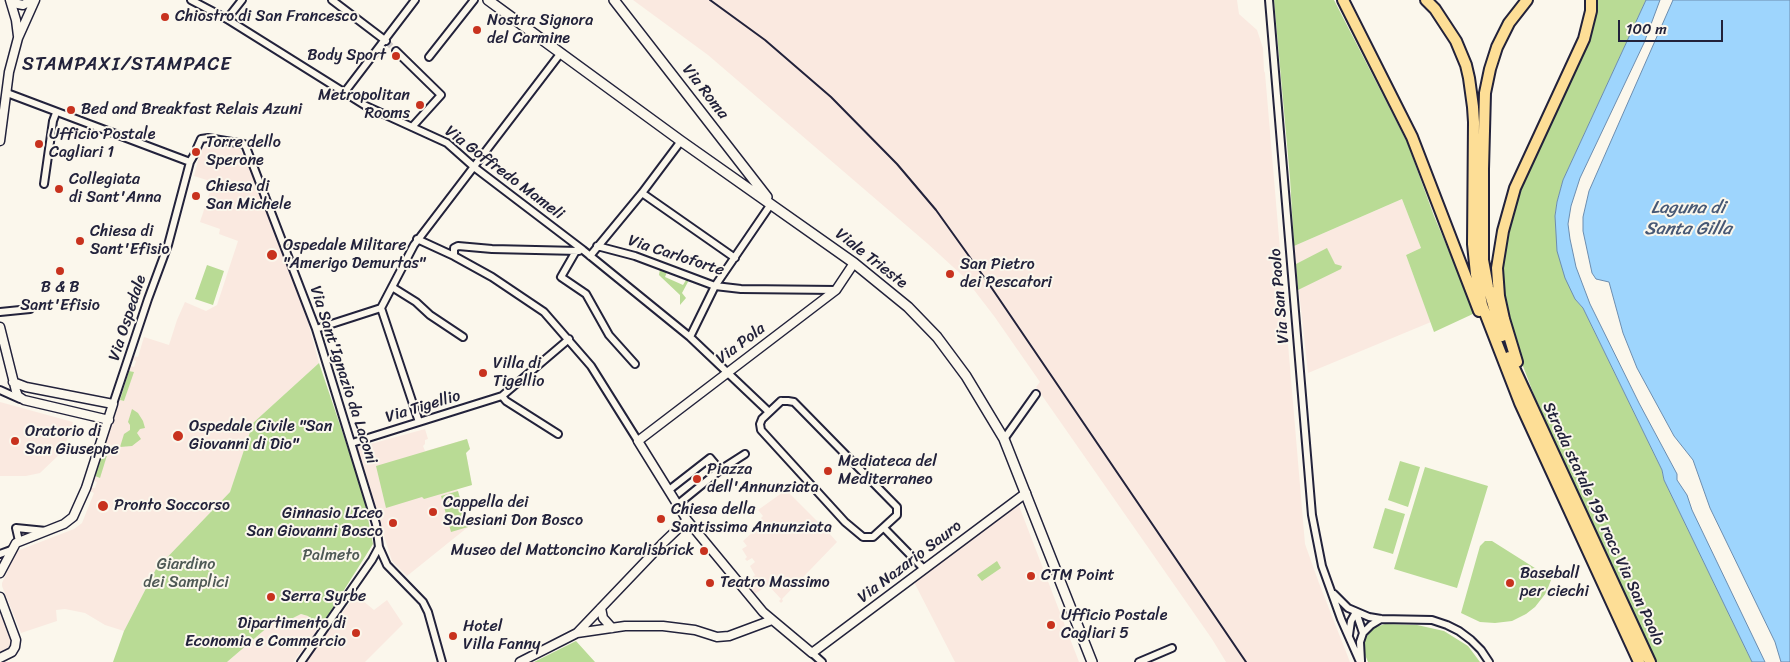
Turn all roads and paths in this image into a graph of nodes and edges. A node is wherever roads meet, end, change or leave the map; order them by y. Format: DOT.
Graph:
graph roads {
  1 [pos="11,0"];
  2 [pos="33,0"];
  3 [pos="191,0"];
  4 [pos="242,0"];
  5 [pos="332,0"];
  6 [pos="414,0"];
  7 [pos="474,0"];
  8 [pos="488,0"];
  9 [pos="614,0"];
  10 [pos="1269,0"];
  11 [pos="1343,0"];
  12 [pos="1426,0"];
  13 [pos="1527,0"];
  14 [pos="1591,0"];
  15 [pos="227,19"];
  16 [pos="18,38"];
  17 [pos="386,40"];
  18 [pos="396,51"];
  19 [pos="560,54"];
  20 [pos="430,57"];
  21 [pos="7,93"];
  22 [pos="344,93"];
  23 [pos="56,113"];
  24 [pos="412,127"];
  25 [pos="201,138"];
  26 [pos="0,141"];
  27 [pos="681,141"];
  28 [pos="190,162"];
  29 [pos="474,167"];
  30 [pos="44,184"];
  31 [pos="642,193"];
  32 [pos="772,204"];
  33 [pos="415,243"];
  34 [pos="597,246"];
  35 [pos="583,250"];
  36 [pos="576,251"];
  37 [pos="454,256"];
  38 [pos="590,256"];
  39 [pos="735,258"];
  40 [pos="854,263"];
  41 [pos="715,286"];
  42 [pos="392,287"];
  43 [pos="836,290"];
  44 [pos="381,308"];
  45 [pos="30,309"];
  46 [pos="0,312"];
  47 [pos="0,327"];
  48 [pos="316,329"];
  49 [pos="690,336"];
  50 [pos="463,337"];
  51 [pos="569,339"];
  52 [pos="634,364"];
  53 [pos="728,371"];
  54 [pos="13,382"];
  55 [pos="0,390"];
  56 [pos="1036,394"];
  57 [pos="502,396"];
  58 [pos="24,400"];
  59 [pos="1525,401"];
  60 [pos="113,404"];
  61 [pos="768,412"];
  62 [pos="109,420"];
  63 [pos="419,422"];
  64 [pos="558,434"];
  65 [pos="1004,439"];
  66 [pos="638,440"];
  67 [pos="352,443"];
  68 [pos="745,454"];
  69 [pos="720,470"];
  70 [pos="669,490"];
  71 [pos="1026,493"];
  72 [pos="677,504"];
  73 [pos="687,520"];
  74 [pos="884,528"];
  75 [pos="47,531"];
  76 [pos="19,541"];
  77 [pos="379,547"];
  78 [pos="11,550"];
  79 [pos="0,554"];
  80 [pos="372,560"];
  81 [pos="387,565"];
  82 [pos="923,568"];
  83 [pos="0,573"];
  84 [pos="1330,588"];
  85 [pos="0,597"];
  86 [pos="601,608"];
  87 [pos="1356,612"];
  88 [pos="1381,619"];
  89 [pos="590,620"];
  90 [pos="772,620"];
  91 [pos="612,628"];
  92 [pos="595,630"];
  93 [pos="577,633"];
  94 [pos="1363,633"];
  95 [pos="1349,636"];
  96 [pos="1172,648"];
  97 [pos="812,653"];
  98 [pos="0,658"];
  99 [pos="300,662"];
  100 [pos="442,662"];
  101 [pos="520,662"];
  102 [pos="822,662"];
  103 [pos="1092,662"];
  104 [pos="1139,662"];
  105 [pos="1360,662"];
  106 [pos="1488,662"];
  107 [pos="1639,662"];
  108 [pos="1650,662"];
  1 -- 2 [label="street"];
  1 -- 16 [label="street"];
  2 -- 16 [label="street"];
  3 -- 15 [label="street, Via Goffredo Mameli"];
  4 -- 15 [label="street"];
  5 -- 17 [label="street"];
  6 -- 17 [label="street"];
  7 -- 20 [label="street"];
  8 -- 19 [label="main road, Viale Trieste"];
  9 -- 32 [label="main road, Via Roma"];
  10 -- 84 [label="street, Via San Paolo"];
  11 -- 59 [label="highway"];
  12 -- 59 [label="highway"];
  13 -- 59 [label="highway"];
  14 -- 59 [label="highway"];
  15 -- 22 [label="street, Via Goffredo Mameli"];
  16 -- 21 [label="street"];
  17 -- 22 [label="street"];
  18 -- 24 [label="street"];
  19 -- 27 [label="main road, Viale Trieste"];
  19 -- 29 [label="street"];
  21 -- 23 [label="street"];
  21 -- 26 [label="street"];
  22 -- 24 [label="street, Via Goffredo Mameli"];
  23 -- 28 [label="street"];
  23 -- 30 [label="street"];
  24 -- 29 [label="street, Via Goffredo Mameli"];
  25 -- 28 [label="street, Via Ospedale"];
  25 -- 48 [label="street, Via Sant'Ignazio da Laconi"];
  27 -- 31 [label="street"];
  27 -- 32 [label="main road, Viale Trieste"];
  28 -- 60 [label="street, Via Ospedale"];
  29 -- 33 [label="street"];
  29 -- 35 [label="street, Via Goffredo Mameli"];
  31 -- 34 [label="street"];
  31 -- 39 [label="street"];
  32 -- 39 [label="street"];
  32 -- 40 [label="main road, Viale Trieste"];
  33 -- 37 [label="street"];
  33 -- 42 [label="street"];
  34 -- 38 [label="street"];
  34 -- 41 [label="street, Via Carloforte"];
  35 -- 36 [label="street"];
  35 -- 38 [label="street, Via Goffredo Mameli"];
  36 -- 37 [label="street"];
  36 -- 52 [label="street"];
  37 -- 51 [label="street"];
  38 -- 49 [label="street, Via Goffredo Mameli"];
  39 -- 41 [label="street"];
  40 -- 43 [label="street, Via Pola"];
  40 -- 65 [label="main road, Viale Trieste"];
  41 -- 43 [label="street, Via Carloforte"];
  41 -- 49 [label="street"];
  42 -- 44 [label="street"];
  42 -- 50 [label="street"];
  43 -- 53 [label="street, Via Pola"];
  44 -- 48 [label="street"];
  44 -- 63 [label="street"];
  45 -- 46 [label="street"];
  47 -- 54 [label="street"];
  48 -- 67 [label="street, Via Sant'Ignazio da Laconi"];
  49 -- 53 [label="street, Via Goffredo Mameli"];
  51 -- 57 [label="street, Via Tigellio"];
  51 -- 66 [label="street"];
  53 -- 61 [label="street, Via Goffredo Mameli"];
  53 -- 66 [label="street, Via Pola"];
  54 -- 58 [label="street"];
  54 -- 60 [label="street"];
  55 -- 58 [label="street"];
  56 -- 65 [label="street"];
  57 -- 63 [label="street, Via Tigellio"];
  57 -- 64 [label="street"];
  58 -- 62 [label="street"];
  59 -- 107 [label="highway, Strada statale 195 racc Via San Paolo"];
  59 -- 108 [label="highway, Strada statale 195 racc Via San Paolo"];
  60 -- 62 [label="street"];
  61 -- 74 [label="street"];
  61 -- 74 [label="street"];
  62 -- 75 [label="street"];
  63 -- 67 [label="street, Via Tigellio"];
  65 -- 71 [label="main road, Viale Trieste"];
  66 -- 70 [label="street"];
  67 -- 77 [label="street, Via Sant'Ignazio da Laconi"];
  68 -- 69 [label="street"];
  69 -- 70 [label="street"];
  69 -- 72 [label="street"];
  70 -- 72 [label="street"];
  71 -- 82 [label="street, Via Nazario Sauro"];
  71 -- 103 [label="main road, Viale Trieste"];
  72 -- 73 [label="street"];
  73 -- 86 [label="street"];
  73 -- 90 [label="street"];
  74 -- 82 [label="street"];
  75 -- 76 [label="street"];
  75 -- 76 [label="street"];
  76 -- 78 [label="street"];
  77 -- 80 [label="street"];
  77 -- 81 [label="street, Via Sant'Ignazio da Laconi"];
  78 -- 79 [label="street"];
  78 -- 83 [label="street"];
  80 -- 81 [label="street"];
  80 -- 99 [label="street"];
  81 -- 100 [label="street"];
  82 -- 97 [label="street, Via Nazario Sauro"];
  84 -- 87 [label="street, Via San Paolo"];
  84 -- 95 [label="street, Via San Paolo"];
  85 -- 98 [label="street"];
  86 -- 89 [label="street"];
  86 -- 91 [label="street"];
  87 -- 88 [label="street"];
  87 -- 94 [label="street"];
  87 -- 95 [label="street"];
  88 -- 94 [label="street"];
  88 -- 106 [label="street"];
  89 -- 92 [label="street"];
  89 -- 93 [label="street"];
  90 -- 91 [label="street"];
  90 -- 97 [label="street"];
  91 -- 92 [label="street"];
  92 -- 93 [label="street"];
  93 -- 101 [label="street"];
  94 -- 105 [label="street, Via San Paolo"];
  95 -- 105 [label="street, Via San Paolo"];
  96 -- 104 [label="street"];
  97 -- 102 [label="street"];
}
